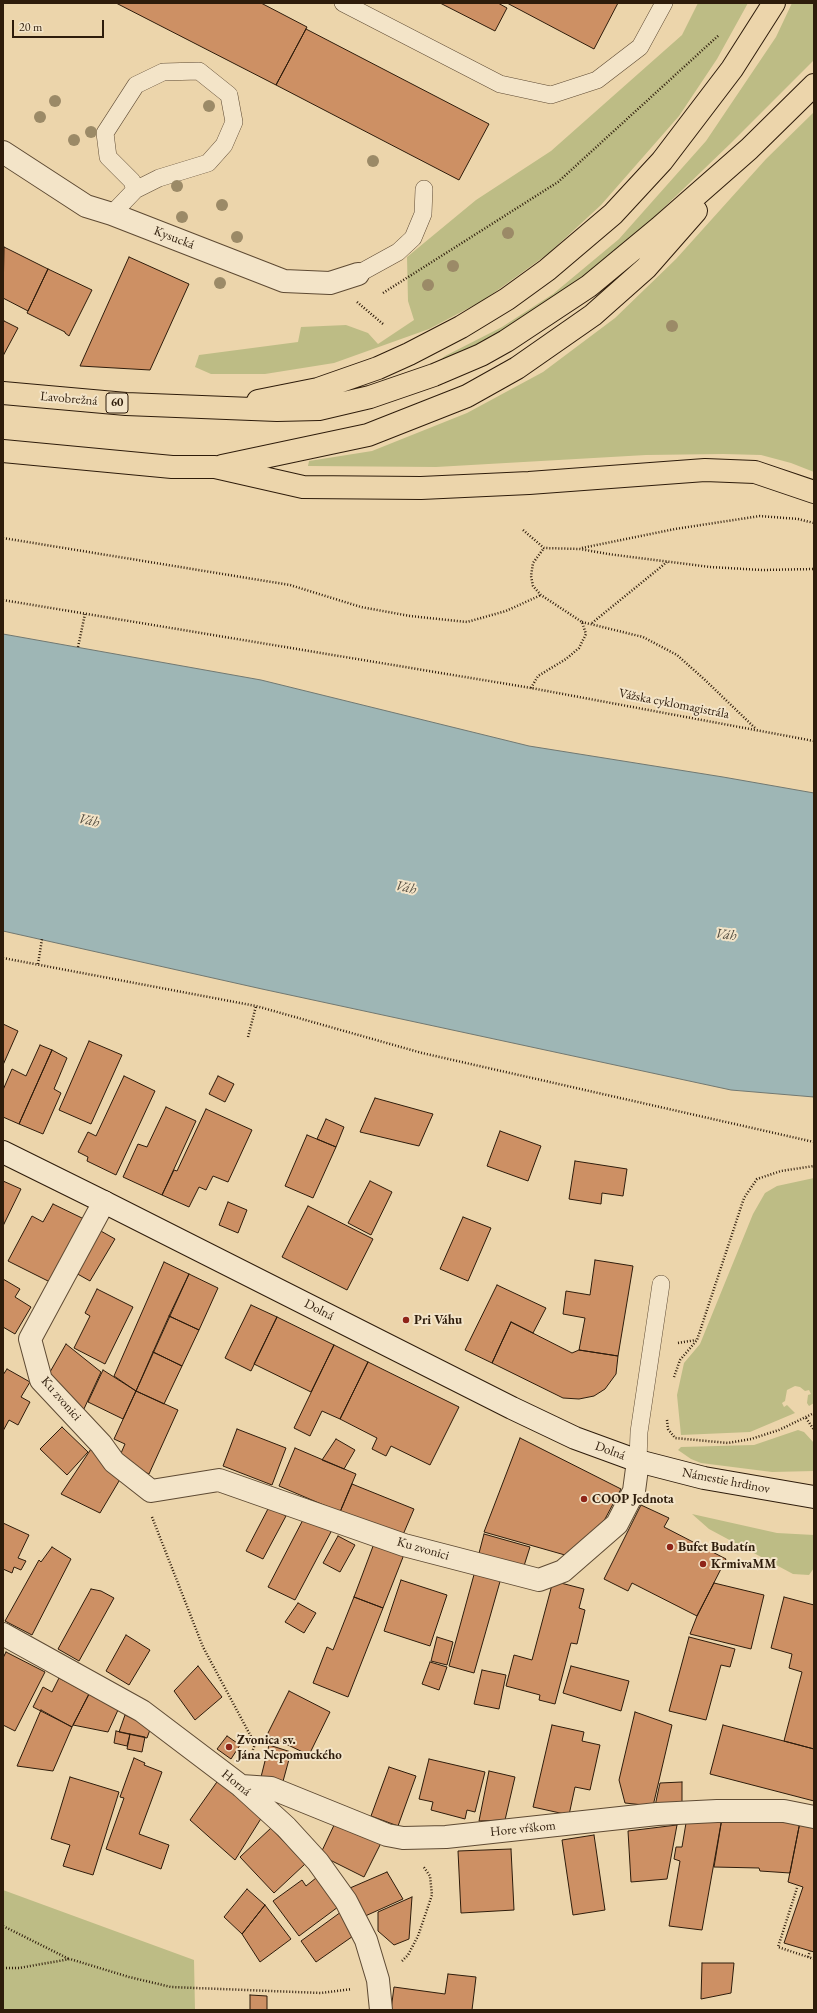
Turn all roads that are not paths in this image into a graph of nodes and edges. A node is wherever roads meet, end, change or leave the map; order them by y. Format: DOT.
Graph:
graph roads {
  1 [pos="343,3"];
  2 [pos="664,3"];
  3 [pos="774,3"];
  4 [pos="814,85"];
  5 [pos="750,149"];
  6 [pos="3,152"];
  7 [pos="424,189"];
  8 [pos="135,190"];
  9 [pos="112,214"];
  10 [pos="358,274"];
  11 [pos="3,393"];
  12 [pos="231,408"];
  13 [pos="3,451"];
  14 [pos="215,467"];
  15 [pos="814,492"];
  16 [pos="3,1152"];
  17 [pos="104,1202"];
  18 [pos="661,1284"];
  19 [pos="638,1461"];
  20 [pos="814,1497"];
  21 [pos="3,1634"];
  22 [pos="240,1786"];
  23 [pos="814,1817"];
  24 [pos="381,2010"];
  1 -- 2 [label="lane"];
  3 -- 12 [label="main road"];
  4 -- 5 [label="main road"];
  5 -- 12 [label="main road"];
  5 -- 14 [label="main road"];
  6 -- 9 [label="street, Kysucká"];
  7 -- 10 [label="lane"];
  8 -- 8 [label="lane"];
  8 -- 9 [label="lane"];
  9 -- 10 [label="street, Kysucká"];
  11 -- 12 [label="main road, Ľavobrežná / 60"];
  13 -- 14 [label="main road"];
  14 -- 15 [label="main road"];
  16 -- 17 [label="street, Dolná"];
  17 -- 19 [label="street, Dolná"];
  17 -- 19 [label="street, Ku zvonici"];
  18 -- 19 [label="lane"];
  19 -- 20 [label="street, Námestie hrdinov"];
  21 -- 22 [label="street, Horná"];
  22 -- 23 [label="street, Hore vŕškom"];
  22 -- 24 [label="street, Horná"];
}
